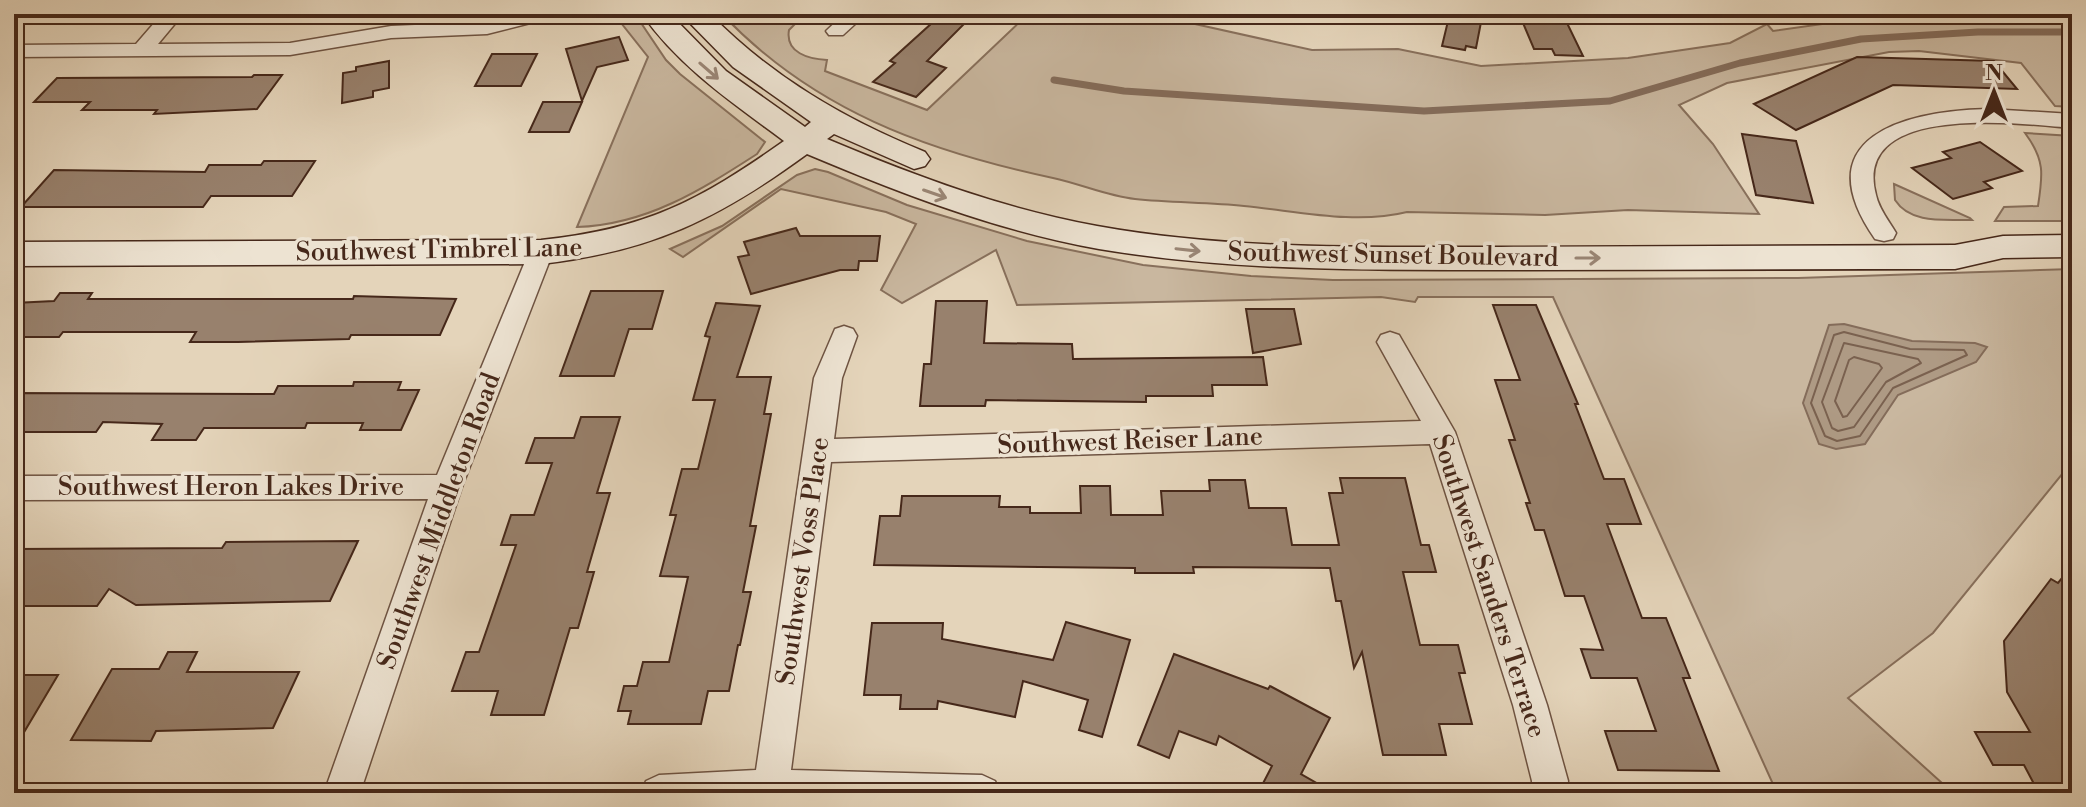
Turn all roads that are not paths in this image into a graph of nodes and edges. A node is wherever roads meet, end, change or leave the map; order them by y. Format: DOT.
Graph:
graph roads {
  1 [pos="173,14"];
  2 [pos="543,14"];
  3 [pos="656,14"];
  4 [pos="695,14"];
  5 [pos="856,14"];
  6 [pos="836,31"];
  7 [pos="14,51"];
  8 [pos="141,51"];
  9 [pos="2072,121"];
  10 [pos="817,132"];
  11 [pos="1884,233"];
  12 [pos="2072,246"];
  13 [pos="2003,247"];
  14 [pos="541,252"];
  15 [pos="14,254"];
  16 [pos="844,336"];
  17 [pos="1390,342"];
  18 [pos="1441,432"];
  19 [pos="819,451"];
  20 [pos="447,487"];
  21 [pos="14,488"];
  22 [pos="771,787"];
  23 [pos="342,793"];
  24 [pos="659,793"];
  25 [pos="982,793"];
  26 [pos="1549,793"];
  1 -- 8 [label="street"];
  2 -- 8 [label="street"];
  3 -- 10 [label="main road, Southwest Sunset Boulevard, one-way"];
  4 -- 10 [label="main road, Southwest Sunset Boulevard"];
  5 -- 6 [label="street"];
  7 -- 8 [label="street"];
  9 -- 11 [label="street"];
  10 -- 11 [label="main road, Southwest Sunset Boulevard"];
  10 -- 13 [label="main road, Southwest Sunset Boulevard, one-way"];
  10 -- 14 [label="main road, Southwest Timbrel Lane"];
  11 -- 13 [label="main road, Southwest Sunset Boulevard"];
  12 -- 13 [label="main road, Southwest Sunset Boulevard"];
  14 -- 15 [label="main road, Southwest Timbrel Lane"];
  14 -- 20 [label="street, Southwest Middleton Road"];
  16 -- 19 [label="street, Southwest Voss Place"];
  17 -- 18 [label="street, Southwest Sanders Terrace"];
  18 -- 19 [label="street, Southwest Reiser Lane"];
  18 -- 26 [label="street, Southwest Sanders Terrace"];
  19 -- 22 [label="street, Southwest Voss Place"];
  20 -- 21 [label="street, Southwest Heron Lakes Drive"];
  20 -- 23 [label="street, Southwest Middleton Road"];
  22 -- 24 [label="street"];
  22 -- 25 [label="street"];
}
